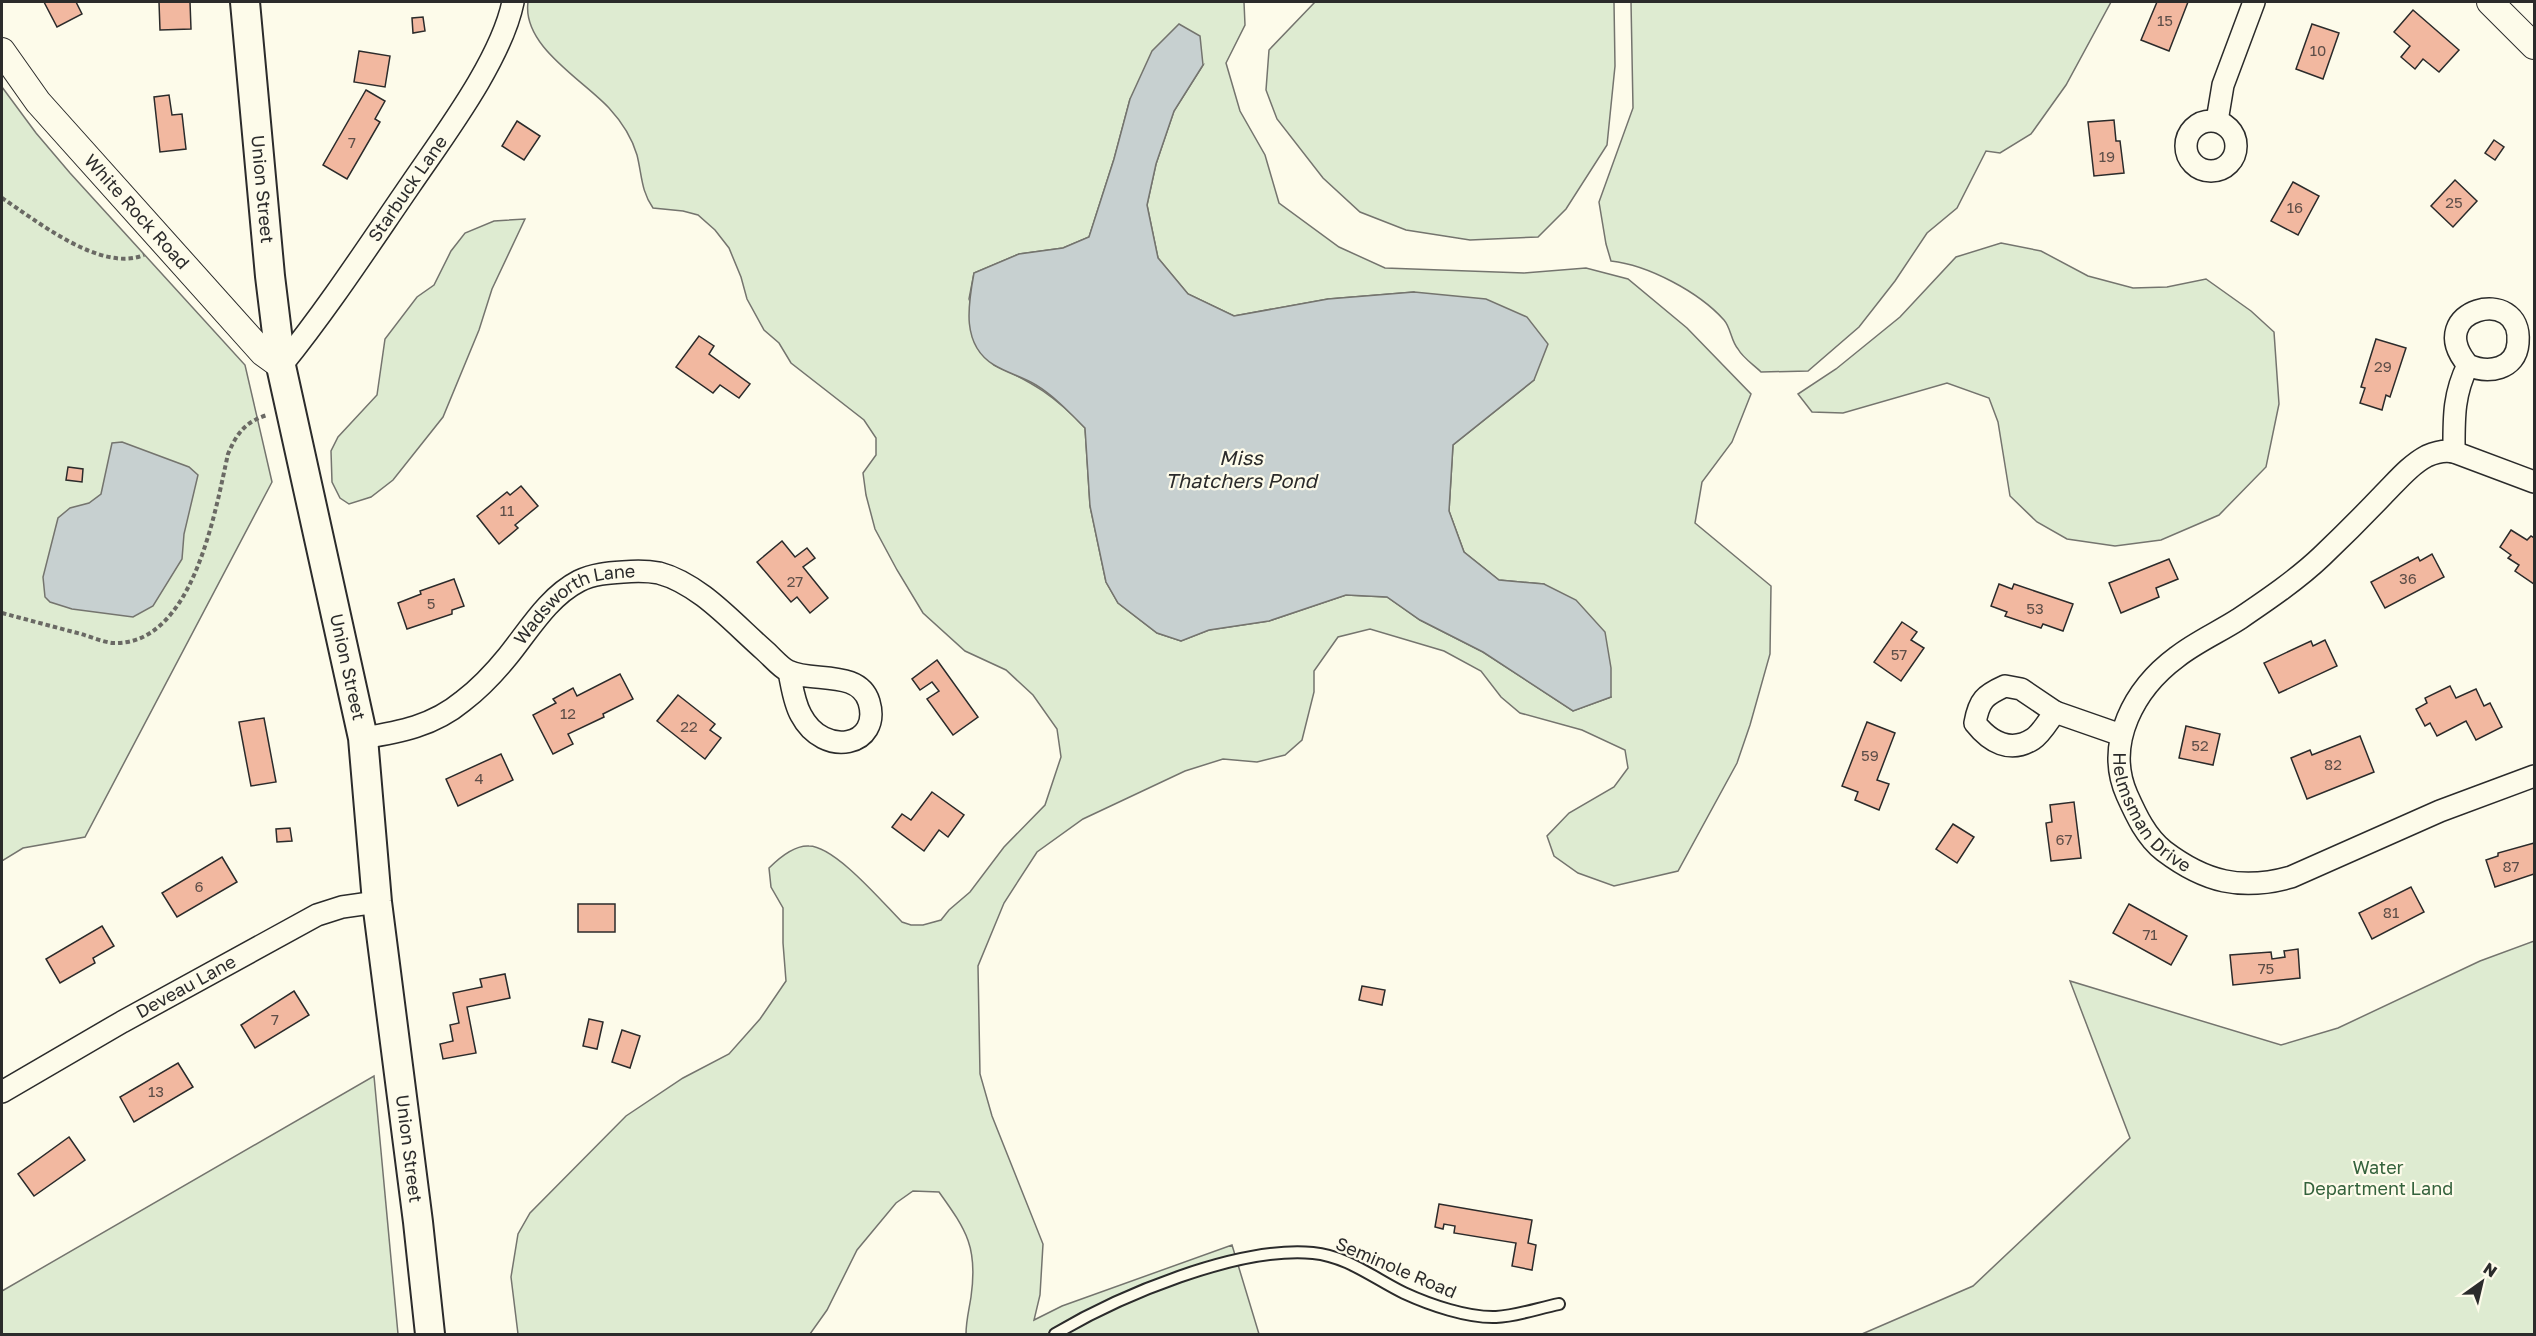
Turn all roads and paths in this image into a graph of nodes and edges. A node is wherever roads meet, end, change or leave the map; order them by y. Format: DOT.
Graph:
graph roads {
  1 [pos="245,2"];
  2 [pos="513,2"];
  3 [pos="2254,2"];
  4 [pos="2490,2"];
  5 [pos="2535,46"];
  6 [pos="2,51"];
  7 [pos="2217,121"];
  8 [pos="2,198"];
  9 [pos="167,246"];
  10 [pos="2468,364"];
  11 [pos="281,366"];
  12 [pos="291,408"];
  13 [pos="2454,452"];
  14 [pos="2535,482"];
  15 [pos="2,612"];
  16 [pos="789,672"];
  17 [pos="2055,712"];
  18 [pos="2121,735"];
  19 [pos="363,738"];
  20 [pos="2535,776"];
  21 [pos="377,902"];
  22 [pos="2,1092"];
  23 [pos="1559,1304"];
  24 [pos="430,1335"];
  25 [pos="1055,1335"];
  1 -- 11 [label="main road, Union Street"];
  2 -- 11 [label="street, Starbuck Lane"];
  3 -- 7 [label="street"];
  4 -- 5 [label="street"];
  6 -- 9 [label="street, White Rock Road"];
  8 -- 9 [label="path"];
  9 -- 11 [label="street, White Rock Road"];
  10 -- 13 [label="street"];
  11 -- 12 [label="main road, Union Street"];
  12 -- 15 [label="path"];
  12 -- 19 [label="main road, Union Street"];
  13 -- 14 [label="street"];
  13 -- 18 [label="street, Helmsman Drive"];
  16 -- 19 [label="street, Wadsworth Lane"];
  17 -- 18 [label="street"];
  18 -- 20 [label="street, Helmsman Drive"];
  19 -- 21 [label="main road, Union Street"];
  21 -- 22 [label="street, Deveau Lane"];
  21 -- 24 [label="main road, Union Street"];
  23 -- 25 [label="lane, Seminole Road"];
}
